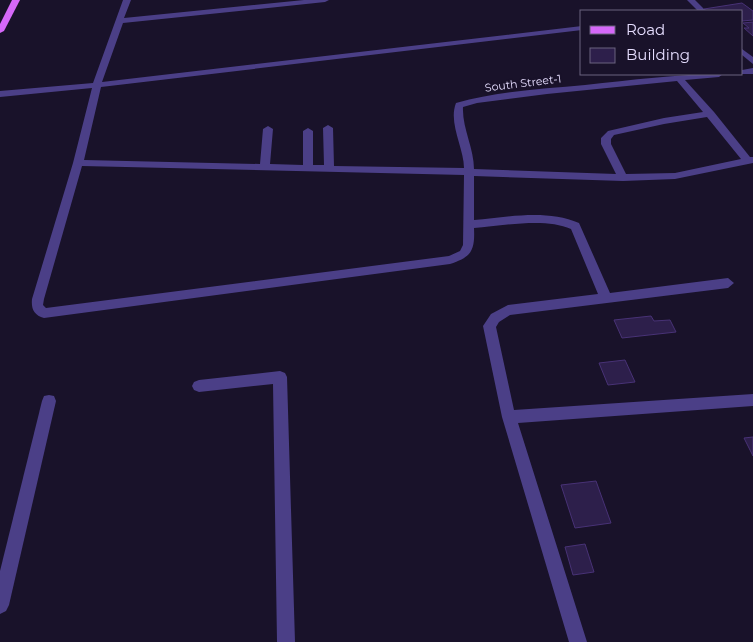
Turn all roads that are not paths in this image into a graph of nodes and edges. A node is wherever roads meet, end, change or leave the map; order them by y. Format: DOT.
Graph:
graph roads {
  1 [pos="16,0"];
  2 [pos="127,0"];
  3 [pos="325,0"];
  4 [pos="691,0"];
  5 [pos="701,10"];
  6 [pos="120,21"];
  7 [pos="580,28"];
  8 [pos="0,30"];
  9 [pos="743,52"];
  10 [pos="753,62"];
  11 [pos="705,75"];
  12 [pos="678,77"];
  13 [pos="97,85"];
  14 [pos="0,94"];
  15 [pos="711,114"];
  16 [pos="328,128"];
  17 [pos="268,129"];
  18 [pos="308,130"];
  19 [pos="751,161"];
  20 [pos="78,163"];
  21 [pos="265,168"];
  22 [pos="329,168"];
  23 [pos="308,169"];
  24 [pos="469,172"];
  25 [pos="623,178"];
  26 [pos="470,224"];
  27 [pos="728,283"];
  28 [pos="606,298"];
  29 [pos="199,386"];
  30 [pos="753,400"];
  31 [pos="49,401"];
  32 [pos="509,417"];
  33 [pos="0,605"];
  34 [pos="286,642"];
  35 [pos="578,642"];
  1 -- 8 [label="main road"];
  2 -- 6 [label="street"];
  3 -- 6 [label="street"];
  4 -- 5 [label="street"];
  6 -- 13 [label="street"];
  7 -- 13 [label="street"];
  9 -- 10 [label="street"];
  11 -- 12 [label="street, South Street-1"];
  12 -- 15 [label="street"];
  12 -- 24 [label="street, South Street-1"];
  13 -- 14 [label="street"];
  13 -- 20 [label="street"];
  15 -- 19 [label="street"];
  15 -- 25 [label="street"];
  16 -- 22 [label="street"];
  17 -- 21 [label="street"];
  18 -- 23 [label="street"];
  19 -- 25 [label="street"];
  20 -- 21 [label="street"];
  20 -- 26 [label="street, South Street-1"];
  21 -- 23 [label="street"];
  22 -- 23 [label="street"];
  22 -- 24 [label="street"];
  24 -- 25 [label="street"];
  24 -- 26 [label="street, South Street-1"];
  26 -- 28 [label="street"];
  27 -- 28 [label="street"];
  28 -- 32 [label="street"];
  29 -- 34 [label="street"];
  30 -- 32 [label="street"];
  31 -- 33 [label="street"];
  32 -- 35 [label="street"];
}
